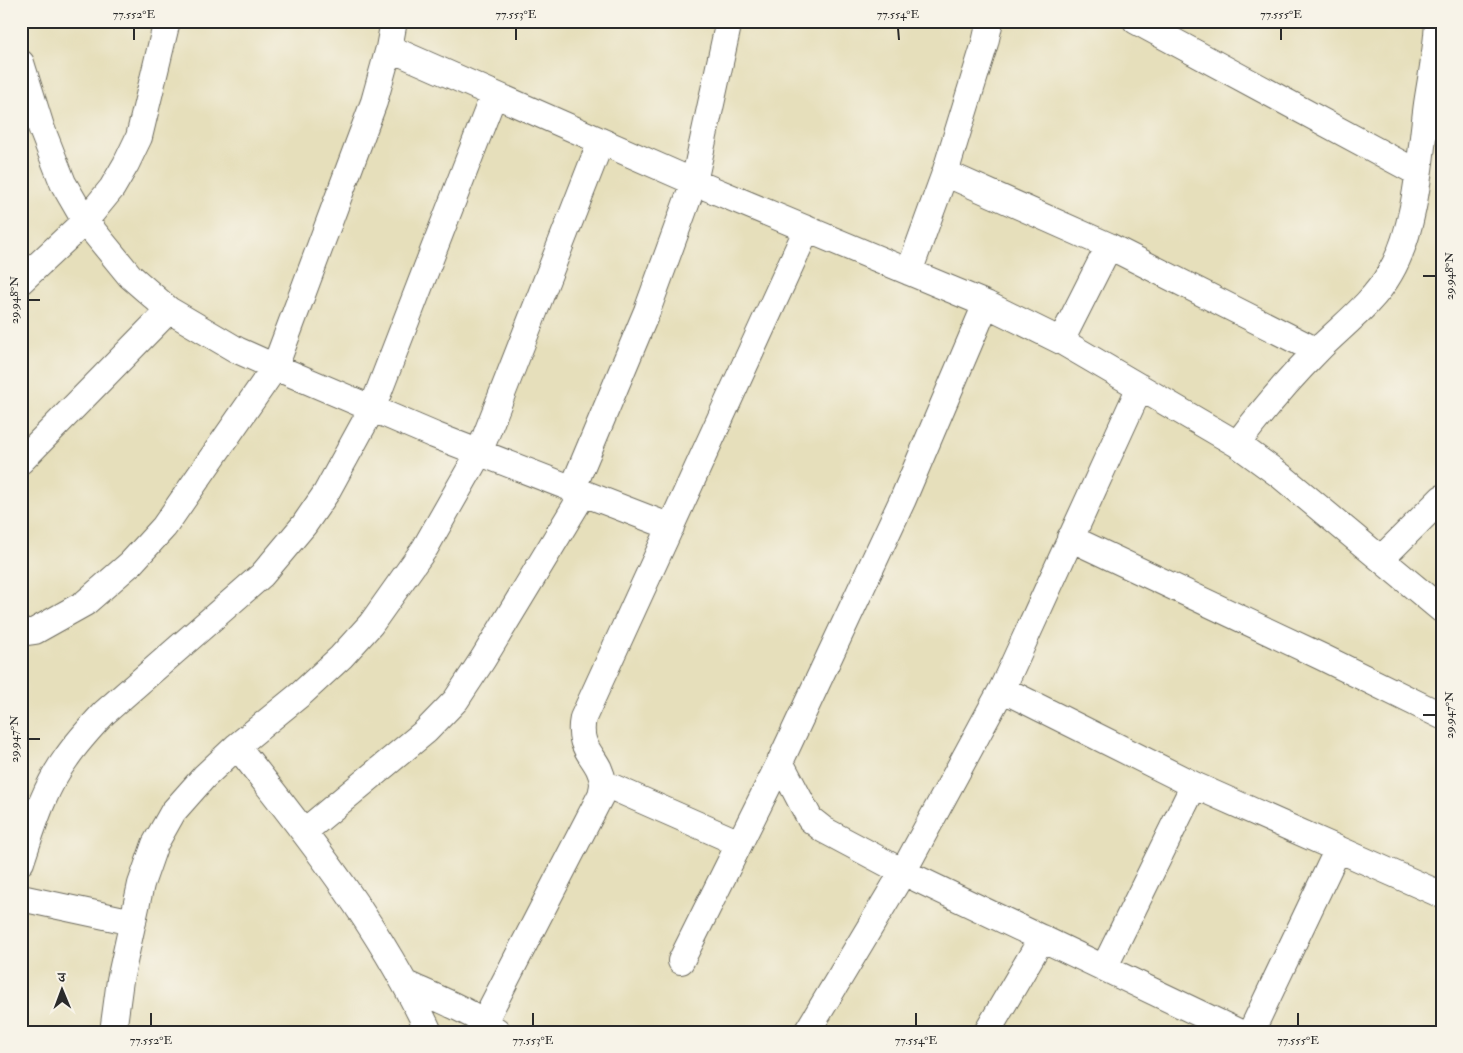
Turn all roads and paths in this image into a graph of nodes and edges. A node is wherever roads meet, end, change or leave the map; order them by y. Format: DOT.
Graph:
graph roads {
  1 [pos="167,21"];
  2 [pos="394,21"];
  3 [pos="729,21"];
  4 [pos="990,21"];
  5 [pos="1136,21"];
  6 [pos="1438,21"];
  7 [pos="389,48"];
  8 [pos="21,63"];
  9 [pos="494,94"];
  10 [pos="31,130"];
  11 [pos="600,141"];
  12 [pos="945,173"];
  13 [pos="1418,173"];
  14 [pos="694,182"];
  15 [pos="85,221"];
  16 [pos="807,229"];
  17 [pos="1109,246"];
  18 [pos="909,272"];
  19 [pos="21,281"];
  20 [pos="986,304"];
  21 [pos="169,310"];
  22 [pos="1061,341"];
  23 [pos="1317,351"];
  24 [pos="275,368"];
  25 [pos="1140,387"];
  26 [pos="372,409"];
  27 [pos="1237,444"];
  28 [pos="479,453"];
  29 [pos="21,460"];
  30 [pos="578,492"];
  31 [pos="1442,498"];
  32 [pos="671,527"];
  33 [pos="1070,538"];
  34 [pos="1381,559"];
  35 [pos="1442,610"];
  36 [pos="21,633"];
  37 [pos="1002,688"];
  38 [pos="1442,716"];
  39 [pos="237,746"];
  40 [pos="780,762"];
  41 [pos="603,783"];
  42 [pos="1194,785"];
  43 [pos="305,831"];
  44 [pos="739,843"];
  45 [pos="1338,849"];
  46 [pos="21,862"];
  47 [pos="903,872"];
  48 [pos="1442,895"];
  49 [pos="21,898"];
  50 [pos="133,922"];
  51 [pos="1042,938"];
  52 [pos="681,961"];
  53 [pos="1104,968"];
  54 [pos="406,984"];
  55 [pos="491,1027"];
  56 [pos="113,1032"];
  57 [pos="430,1032"];
  58 [pos="807,1032"];
  59 [pos="987,1032"];
  60 [pos="1238,1032"];
  61 [pos="1250,1032"];
  1 -- 15 [label="street"];
  2 -- 7 [label="street"];
  3 -- 14 [label="street"];
  4 -- 12 [label="street"];
  5 -- 13 [label="street"];
  6 -- 13 [label="street"];
  7 -- 9 [label="street"];
  7 -- 24 [label="street"];
  8 -- 10 [label="street"];
  9 -- 11 [label="street"];
  9 -- 26 [label="street"];
  10 -- 15 [label="street"];
  11 -- 14 [label="street"];
  11 -- 28 [label="street"];
  12 -- 17 [label="street"];
  12 -- 18 [label="street"];
  13 -- 23 [label="street"];
  14 -- 16 [label="street"];
  14 -- 30 [label="street"];
  15 -- 19 [label="street"];
  15 -- 21 [label="street"];
  16 -- 18 [label="street"];
  16 -- 32 [label="street"];
  17 -- 22 [label="street"];
  17 -- 23 [label="street"];
  18 -- 20 [label="street"];
  20 -- 22 [label="street"];
  20 -- 40 [label="street"];
  21 -- 24 [label="street"];
  21 -- 29 [label="street"];
  22 -- 25 [label="street"];
  23 -- 27 [label="street"];
  24 -- 26 [label="street"];
  24 -- 36 [label="street"];
  25 -- 27 [label="street"];
  25 -- 33 [label="street"];
  26 -- 28 [label="street"];
  26 -- 46 [label="street"];
  27 -- 34 [label="street"];
  28 -- 30 [label="street"];
  28 -- 39 [label="street"];
  30 -- 32 [label="street"];
  30 -- 43 [label="street"];
  31 -- 34 [label="street"];
  32 -- 41 [label="street"];
  33 -- 37 [label="street"];
  33 -- 38 [label="street"];
  34 -- 35 [label="street"];
  37 -- 42 [label="street"];
  37 -- 47 [label="street"];
  39 -- 43 [label="street"];
  39 -- 50 [label="street"];
  40 -- 44 [label="street"];
  40 -- 47 [label="street"];
  41 -- 44 [label="street"];
  41 -- 55 [label="street"];
  42 -- 45 [label="street"];
  42 -- 53 [label="street"];
  43 -- 54 [label="street"];
  44 -- 52 [label="street"];
  45 -- 48 [label="street"];
  45 -- 61 [label="street"];
  47 -- 51 [label="street"];
  47 -- 58 [label="street"];
  49 -- 50 [label="street"];
  50 -- 56 [label="street"];
  51 -- 53 [label="street"];
  51 -- 59 [label="street"];
  53 -- 60 [label="street"];
  54 -- 55 [label="street"];
  54 -- 57 [label="street"];
}
